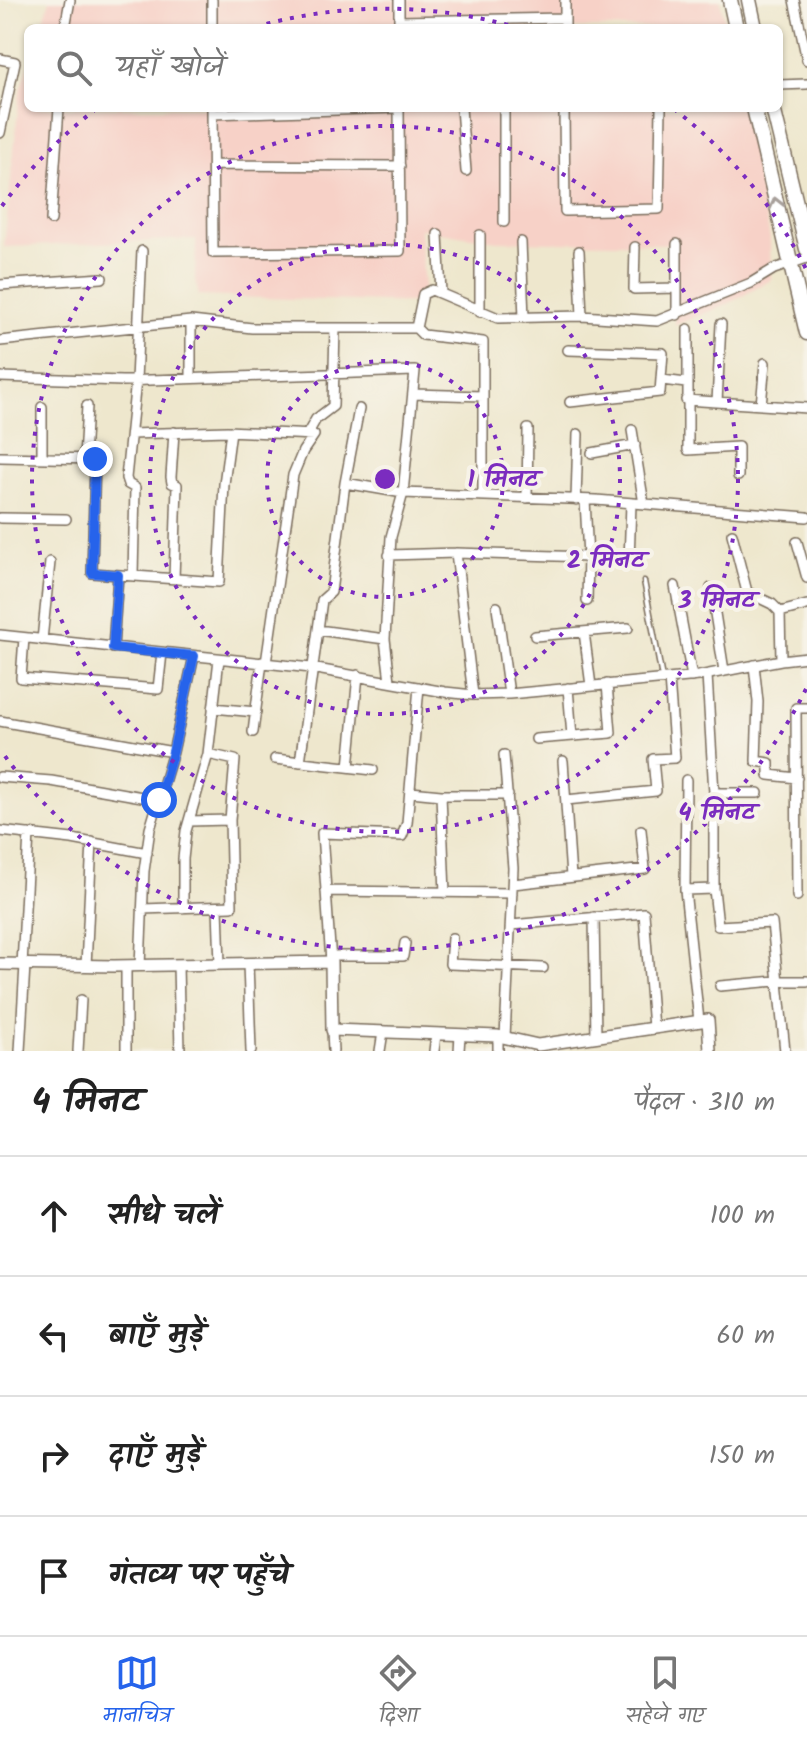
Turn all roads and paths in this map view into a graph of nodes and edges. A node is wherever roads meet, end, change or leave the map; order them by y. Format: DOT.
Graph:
graph roads {
  1 [pos="70,0"];
  2 [pos="212,0"];
  3 [pos="399,0"];
  4 [pos="565,0"];
  5 [pos="730,0"];
  6 [pos="749,0"];
  7 [pos="794,0"];
  8 [pos="565,23"];
  9 [pos="66,24"];
  10 [pos="212,24"];
  11 [pos="399,24"];
  12 [pos="482,24"];
  13 [pos="735,24"];
  14 [pos="754,24"];
  15 [pos="0,59"];
  16 [pos="807,60"];
  17 [pos="807,84"];
  18 [pos="783,85"];
  19 [pos="59,112"];
  20 [pos="212,112"];
  21 [pos="399,112"];
  22 [pos="461,112"];
  23 [pos="504,112"];
  24 [pos="564,112"];
  25 [pos="661,112"];
  26 [pos="755,112"];
  27 [pos="774,112"];
  28 [pos="0,133"];
  29 [pos="213,165"];
  30 [pos="400,166"];
  31 [pos="466,171"];
  32 [pos="803,218"];
  33 [pos="51,220"];
  34 [pos="504,222"];
  35 [pos="438,234"];
  36 [pos="480,235"];
  37 [pos="521,242"];
  38 [pos="677,244"];
  39 [pos="635,247"];
  40 [pos="807,249"];
  41 [pos="142,251"];
  42 [pos="579,251"];
  43 [pos="807,258"];
  44 [pos="790,263"];
  45 [pos="102,278"];
  46 [pos="0,285"];
  47 [pos="677,288"];
  48 [pos="441,293"];
  49 [pos="480,312"];
  50 [pos="677,315"];
  51 [pos="582,316"];
  52 [pos="524,318"];
  53 [pos="191,321"];
  54 [pos="721,324"];
  55 [pos="137,326"];
  56 [pos="416,328"];
  57 [pos="335,329"];
  58 [pos="688,329"];
  59 [pos="807,333"];
  60 [pos="0,341"];
  61 [pos="568,350"];
  62 [pos="765,363"];
  63 [pos="333,374"];
  64 [pos="0,377"];
  65 [pos="191,378"];
  66 [pos="136,380"];
  67 [pos="662,380"];
  68 [pos="686,383"];
  69 [pos="413,394"];
  70 [pos="483,396"];
  71 [pos="686,400"];
  72 [pos="570,402"];
  73 [pos="717,402"];
  74 [pos="761,405"];
  75 [pos="87,406"];
  76 [pos="42,407"];
  77 [pos="807,408"];
  78 [pos="359,409"];
  79 [pos="528,429"];
  80 [pos="632,430"];
  81 [pos="231,431"];
  82 [pos="174,432"];
  83 [pos="308,433"];
  84 [pos="131,434"];
  85 [pos="578,434"];
  86 [pos="635,445"];
  87 [pos="592,453"];
  88 [pos="0,457"];
  89 [pos="42,458"];
  90 [pos="84,458"];
  91 [pos="738,476"];
  92 [pos="345,483"];
  93 [pos="403,493"];
  94 [pos="483,496"];
  95 [pos="527,498"];
  96 [pos="580,500"];
  97 [pos="631,503"];
  98 [pos="644,504"];
  99 [pos="807,517"];
  100 [pos="0,518"];
  101 [pos="66,519"];
  102 [pos="732,534"];
  103 [pos="797,542"];
  104 [pos="456,553"];
  105 [pos="389,555"];
  106 [pos="588,557"];
  107 [pos="50,562"];
  108 [pos="629,562"];
  109 [pos="118,575"];
  110 [pos="133,575"];
  111 [pos="807,578"];
  112 [pos="174,579"];
  113 [pos="644,581"];
  114 [pos="675,586"];
  115 [pos="711,588"];
  116 [pos="587,601"];
  117 [pos="807,605"];
  118 [pos="497,607"];
  119 [pos="780,612"];
  120 [pos="628,628"];
  121 [pos="318,630"];
  122 [pos="584,632"];
  123 [pos="0,635"];
  124 [pos="535,636"];
  125 [pos="24,638"];
  126 [pos="385,639"];
  127 [pos="42,640"];
  128 [pos="113,648"];
  129 [pos="162,653"];
  130 [pos="194,656"];
  131 [pos="807,657"];
  132 [pos="219,659"];
  133 [pos="781,660"];
  134 [pos="264,663"];
  135 [pos="754,665"];
  136 [pos="311,668"];
  137 [pos="724,671"];
  138 [pos="358,675"];
  139 [pos="707,675"];
  140 [pos="692,677"];
  141 [pos="666,679"];
  142 [pos="390,681"];
  143 [pos="607,684"];
  144 [pos="591,686"];
  145 [pos="419,687"];
  146 [pos="568,688"];
  147 [pos="509,694"];
  148 [pos="473,695"];
  149 [pos="213,708"];
  150 [pos="807,708"];
  151 [pos="256,712"];
  152 [pos="0,721"];
  153 [pos="253,732"];
  154 [pos="572,736"];
  155 [pos="536,739"];
  156 [pos="173,752"];
  157 [pos="208,754"];
  158 [pos="504,755"];
  159 [pos="275,759"];
  160 [pos="563,761"];
  161 [pos="300,762"];
  162 [pos="349,767"];
  163 [pos="373,770"];
  164 [pos="0,777"];
  165 [pos="797,778"];
  166 [pos="686,780"];
  167 [pos="411,792"];
  168 [pos="714,793"];
  169 [pos="758,793"];
  170 [pos="441,795"];
  171 [pos="508,795"];
  172 [pos="159,800"];
  173 [pos="566,800"];
  174 [pos="230,820"];
  175 [pos="189,821"];
  176 [pos="641,830"];
  177 [pos="0,831"];
  178 [pos="29,834"];
  179 [pos="92,842"];
  180 [pos="147,853"];
  181 [pos="571,877"];
  182 [pos="512,889"];
  183 [pos="714,889"];
  184 [pos="685,890"];
  185 [pos="326,891"];
  186 [pos="445,893"];
  187 [pos="797,896"];
  188 [pos="183,908"];
  189 [pos="218,908"];
  190 [pos="142,909"];
  191 [pos="594,917"];
  192 [pos="511,925"];
  193 [pos="452,938"];
  194 [pos="405,943"];
  195 [pos="331,959"];
  196 [pos="248,963"];
  197 [pos="0,964"];
  198 [pos="220,964"];
  199 [pos="23,965"];
  200 [pos="178,965"];
  201 [pos="86,966"];
  202 [pos="126,966"];
  203 [pos="140,966"];
  204 [pos="509,968"];
  205 [pos="543,968"];
  206 [pos="777,981"];
  207 [pos="807,981"];
  208 [pos="720,986"];
  209 [pos="81,1000"];
  210 [pos="699,1021"];
  211 [pos="653,1028"];
  212 [pos="332,1030"];
  213 [pos="383,1032"];
  214 [pos="436,1034"];
  215 [pos="460,1035"];
  216 [pos="501,1037"];
  217 [pos="596,1037"];
  218 [pos="545,1048"];
  219 [pos="20,1051"];
  220 [pos="78,1051"];
  221 [pos="126,1051"];
  222 [pos="180,1051"];
  223 [pos="251,1051"];
  224 [pos="333,1051"];
  225 [pos="380,1051"];
  226 [pos="434,1051"];
  227 [pos="459,1051"];
  228 [pos="498,1051"];
  229 [pos="710,1051"];
  230 [pos="785,1051"];
  1 -- 9 [label="street"];
  2 -- 10 [label="street"];
  3 -- 11 [label="street"];
  4 -- 8 [label="street"];
  5 -- 13 [label="main road"];
  6 -- 14 [label="main road"];
  7 -- 16 [label="street"];
  8 -- 12 [label="street"];
  15 -- 28 [label="street"];
  17 -- 18 [label="street"];
  19 -- 33 [label="street"];
  20 -- 29 [label="street"];
  21 -- 30 [label="street"];
  22 -- 31 [label="street"];
  23 -- 34 [label="street"];
  24 -- 25 [label="street"];
  44 -- 26 [label="main road, one-way"];
  27 -- 32 [label="main road"];
  29 -- 30 [label="street"];
  29 -- 30 [label="street"];
  32 -- 40 [label="main road"];
  35 -- 48 [label="street"];
  36 -- 49 [label="street"];
  37 -- 52 [label="street"];
  38 -- 47 [label="street"];
  39 -- 47 [label="street"];
  41 -- 55 [label="street"];
  42 -- 51 [label="street"];
  43 -- 44 [label="street"];
  44 -- 50 [label="street"];
  44 -- 59 [label="main road"];
  45 -- 46 [label="street"];
  47 -- 50 [label="street"];
  48 -- 49 [label="street"];
  48 -- 56 [label="street"];
  49 -- 52 [label="street"];
  50 -- 51 [label="street"];
  51 -- 52 [label="street"];
  53 -- 55 [label="street"];
  53 -- 57 [label="street"];
  53 -- 65 [label="street"];
  54 -- 73 [label="street"];
  55 -- 60 [label="street"];
  55 -- 66 [label="street"];
  56 -- 57 [label="street"];
  56 -- 70 [label="street"];
  57 -- 63 [label="street"];
  58 -- 68 [label="street"];
  61 -- 67 [label="street"];
  62 -- 74 [label="street"];
  63 -- 65 [label="street"];
  63 -- 69 [label="street"];
  63 -- 83 [label="street"];
  64 -- 66 [label="street"];
  65 -- 66 [label="street"];
  66 -- 84 [label="street"];
  67 -- 68 [label="street"];
  67 -- 72 [label="street"];
  68 -- 71 [label="street"];
  69 -- 70 [label="street"];
  69 -- 93 [label="street"];
  70 -- 94 [label="street"];
  71 -- 73 [label="street"];
  71 -- 91 [label="street"];
  73 -- 74 [label="street"];
  74 -- 77 [label="street"];
  75 -- 90 [label="street"];
  76 -- 89 [label="street"];
  78 -- 92 [label="street"];
  79 -- 95 [label="street"];
  80 -- 86 [label="street"];
  81 -- 82 [label="street"];
  81 -- 83 [label="street"];
  81 -- 112 [label="street"];
  82 -- 84 [label="street"];
  82 -- 112 [label="street"];
  83 -- 134 [label="street"];
  84 -- 110 [label="street"];
  85 -- 96 [label="street"];
  86 -- 87 [label="street"];
  86 -- 98 [label="street"];
  88 -- 89 [label="street"];
  89 -- 90 [label="street"];
  90 -- 109 [label="street"];
  92 -- 93 [label="street"];
  92 -- 121 [label="street"];
  93 -- 94 [label="street"];
  93 -- 105 [label="street"];
  94 -- 95 [label="street"];
  95 -- 96 [label="street"];
  96 -- 97 [label="street"];
  96 -- 106 [label="street"];
  97 -- 98 [label="street"];
  97 -- 108 [label="street"];
  98 -- 99 [label="street"];
  100 -- 101 [label="street"];
  102 -- 119 [label="street"];
  103 -- 111 [label="street"];
  104 -- 105 [label="street"];
  104 -- 106 [label="street"];
  104 -- 148 [label="street"];
  105 -- 126 [label="street"];
  106 -- 116 [label="street"];
  107 -- 127 [label="street"];
  109 -- 110 [label="street"];
  109 -- 128 [label="street"];
  110 -- 112 [label="street"];
  113 -- 141 [label="lane"];
  114 -- 140 [label="street"];
  115 -- 137 [label="street"];
  117 -- 119 [label="street"];
  118 -- 147 [label="street"];
  119 -- 133 [label="street"];
  120 -- 122 [label="street"];
  121 -- 126 [label="street"];
  121 -- 136 [label="street"];
  122 -- 124 [label="street"];
  122 -- 144 [label="street"];
  123 -- 125 [label="street"];
  125 -- 127 [label="street"];
  125 -- 129 [label="street"];
  126 -- 142 [label="street"];
  127 -- 128 [label="street"];
  128 -- 129 [label="street"];
  129 -- 130 [label="street"];
  130 -- 132 [label="street"];
  130 -- 156 [label="street"];
  131 -- 133 [label="street"];
  132 -- 134 [label="street"];
  132 -- 149 [label="street"];
  133 -- 135 [label="street"];
  134 -- 136 [label="street"];
  134 -- 151 [label="street"];
  135 -- 137 [label="street"];
  135 -- 165 [label="street"];
  136 -- 138 [label="street"];
  136 -- 161 [label="street"];
  137 -- 139 [label="street"];
  138 -- 142 [label="street"];
  138 -- 162 [label="street"];
  139 -- 140 [label="street"];
  139 -- 168 [label="street"];
  140 -- 141 [label="street"];
  141 -- 143 [label="street"];
  141 -- 173 [label="street"];
  142 -- 145 [label="street"];
  143 -- 144 [label="street"];
  143 -- 154 [label="street"];
  144 -- 146 [label="street"];
  145 -- 148 [label="street"];
  145 -- 167 [label="street"];
  146 -- 147 [label="street"];
  146 -- 154 [label="street"];
  147 -- 148 [label="street"];
  149 -- 151 [label="street"];
  149 -- 157 [label="street"];
  150 -- 165 [label="street"];
  151 -- 153 [label="street"];
  152 -- 156 [label="street"];
  154 -- 155 [label="street"];
  156 -- 172 [label="street"];
  157 -- 174 [label="street"];
  157 -- 175 [label="street"];
  158 -- 171 [label="street"];
  159 -- 161 [label="street"];
  160 -- 173 [label="street"];
  161 -- 162 [label="street"];
  162 -- 163 [label="street"];
  164 -- 172 [label="street"];
  165 -- 187 [label="street"];
  166 -- 184 [label="street"];
  167 -- 170 [label="street"];
  167 -- 185 [label="street"];
  168 -- 169 [label="street"];
  168 -- 183 [label="street"];
  170 -- 171 [label="street"];
  170 -- 186 [label="street"];
  171 -- 182 [label="street"];
  172 -- 180 [label="street"];
  173 -- 181 [label="street"];
  174 -- 175 [label="street"];
  174 -- 189 [label="street"];
  175 -- 188 [label="street"];
  176 -- 181 [label="street"];
  177 -- 178 [label="street"];
  178 -- 179 [label="street"];
  178 -- 199 [label="street"];
  179 -- 180 [label="street"];
  179 -- 201 [label="street"];
  180 -- 190 [label="street"];
  181 -- 182 [label="street"];
  182 -- 186 [label="street"];
  182 -- 192 [label="street"];
  183 -- 184 [label="street"];
  183 -- 206 [label="street"];
  184 -- 210 [label="street"];
  185 -- 186 [label="street"];
  185 -- 195 [label="street"];
  188 -- 189 [label="street"];
  188 -- 190 [label="street"];
  189 -- 198 [label="street"];
  190 -- 203 [label="street"];
  191 -- 192 [label="street"];
  191 -- 211 [label="street"];
  191 -- 217 [label="street"];
  192 -- 204 [label="street"];
  193 -- 204 [label="street"];
  194 -- 195 [label="street"];
  195 -- 196 [label="street"];
  195 -- 212 [label="street"];
  196 -- 198 [label="street"];
  196 -- 223 [label="street"];
  197 -- 199 [label="street"];
  198 -- 200 [label="street"];
  199 -- 201 [label="street"];
  199 -- 219 [label="street"];
  200 -- 203 [label="street"];
  200 -- 222 [label="street"];
  201 -- 202 [label="street"];
  202 -- 203 [label="street"];
  202 -- 221 [label="street"];
  204 -- 205 [label="street"];
  204 -- 216 [label="street"];
  206 -- 207 [label="street"];
  206 -- 208 [label="street"];
  206 -- 230 [label="street"];
  209 -- 220 [label="street"];
  210 -- 211 [label="street"];
  210 -- 229 [label="street"];
  211 -- 217 [label="street"];
  212 -- 213 [label="street"];
  212 -- 224 [label="street"];
  213 -- 214 [label="street"];
  213 -- 225 [label="street"];
  214 -- 215 [label="street"];
  214 -- 226 [label="street"];
  215 -- 216 [label="street"];
  215 -- 227 [label="street"];
  216 -- 218 [label="street"];
  216 -- 228 [label="street"];
  217 -- 218 [label="street"];
}
